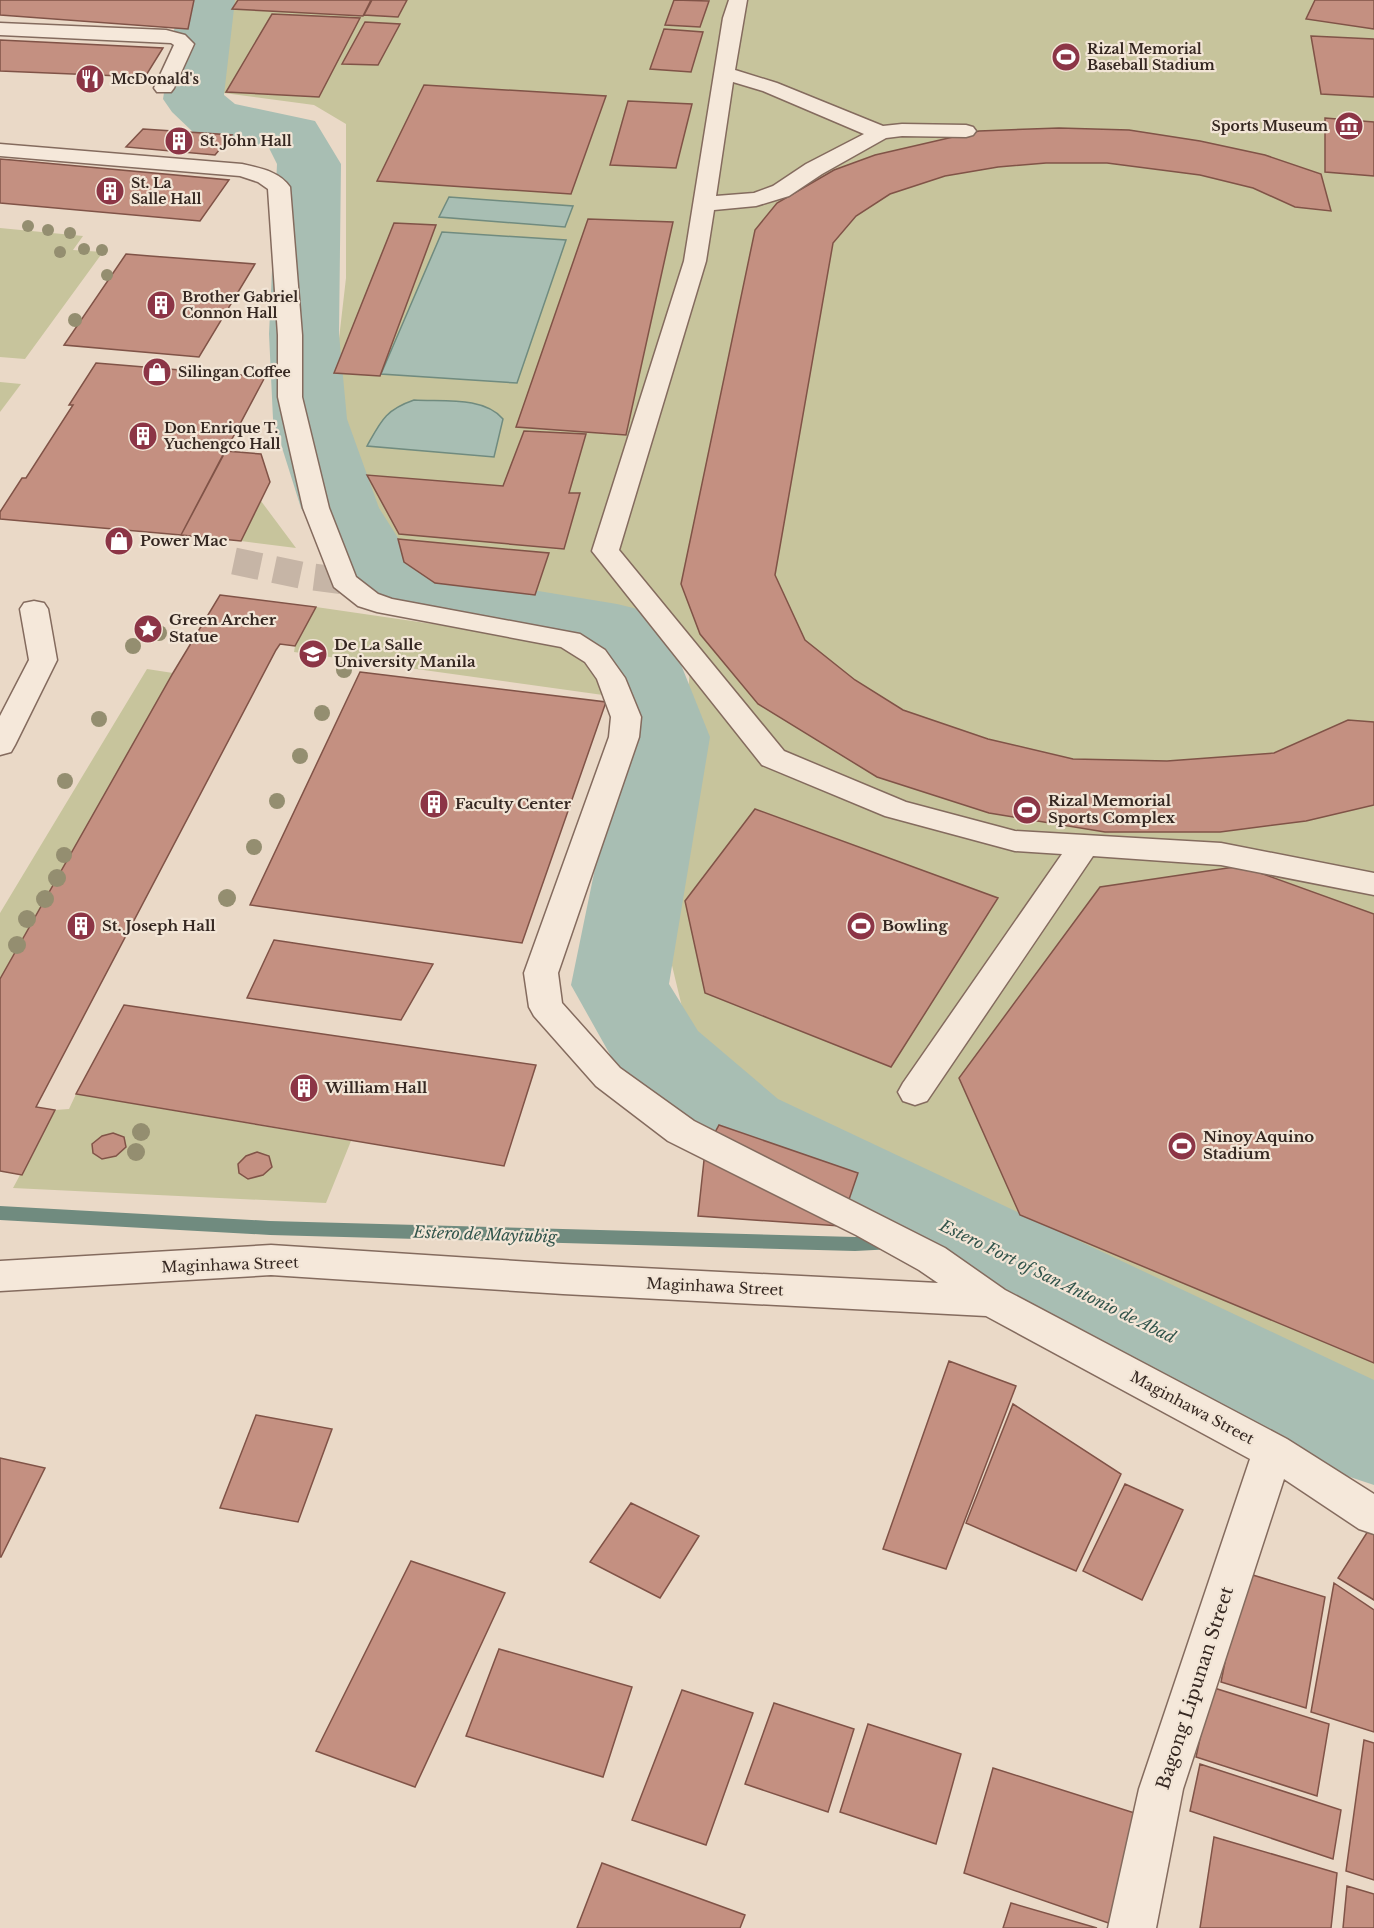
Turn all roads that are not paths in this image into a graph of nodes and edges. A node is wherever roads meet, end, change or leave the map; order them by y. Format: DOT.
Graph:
graph roads {
  1 [pos="738,0"];
  2 [pos="0,21"];
  3 [pos="0,29"];
  4 [pos="140,32"];
  5 [pos="724,74"];
  6 [pos="164,88"];
  7 [pos="966,131"];
  8 [pos="882,133"];
  9 [pos="0,150"];
  10 [pos="704,204"];
  11 [pos="34,609"];
  12 [pos="0,744"];
  13 [pos="1084,846"];
  14 [pos="1374,884"];
  15 [pos="915,1092"];
  16 [pos="1,1276"];
  17 [pos="992,1301"];
  18 [pos="1273,1451"];
  19 [pos="1374,1516"];
  20 [pos="1132,1928"];
  1 -- 5 [label="street"];
  2 -- 4 [label="street"];
  3 -- 6 [label="street"];
  5 -- 8 [label="street"];
  5 -- 10 [label="street"];
  7 -- 8 [label="street"];
  8 -- 10 [label="street"];
  9 -- 17 [label="street"];
  10 -- 13 [label="street"];
  11 -- 12 [label="street"];
  13 -- 14 [label="street"];
  13 -- 15 [label="street"];
  16 -- 17 [label="street, Maginhawa Street"];
  17 -- 18 [label="street, Maginhawa Street"];
  18 -- 19 [label="street, Maginhawa Street"];
  18 -- 20 [label="street, Bagong Lipunan Street"];
}
